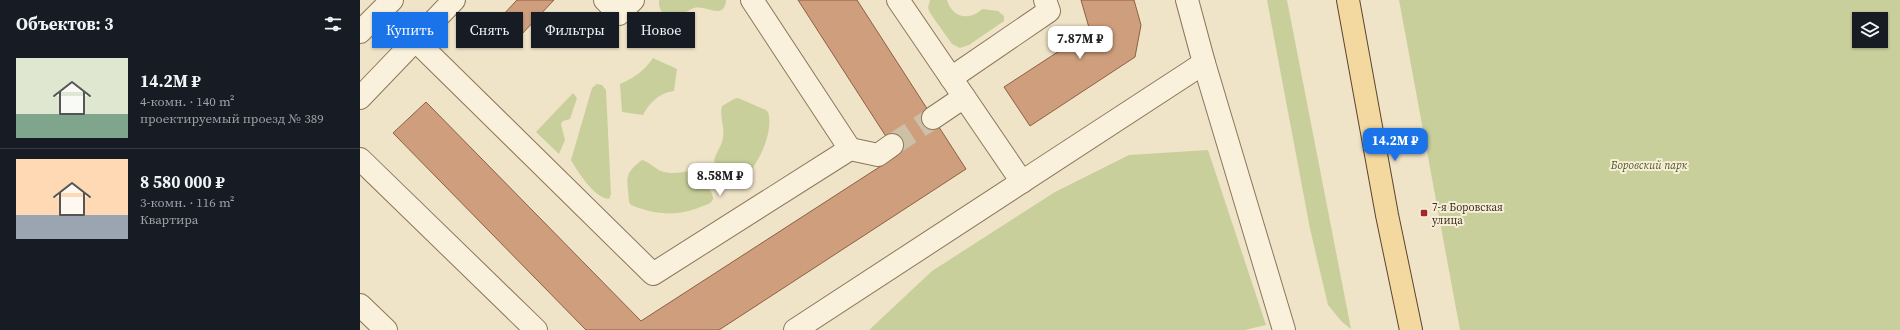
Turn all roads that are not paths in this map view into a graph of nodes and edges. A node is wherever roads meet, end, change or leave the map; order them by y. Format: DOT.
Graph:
graph roads {
  1 [pos="392,0"];
  2 [pos="454,0"];
  3 [pos="605,0"];
  4 [pos="634,0"];
  5 [pos="752,0"];
  6 [pos="898,0"];
  7 [pos="1045,0"];
  8 [pos="1186,0"];
  9 [pos="1348,0"];
  10 [pos="442,12"];
  11 [pos="360,32"];
  12 [pos="407,48"];
  13 [pos="423,48"];
  14 [pos="1204,63"];
  15 [pos="951,78"];
  16 [pos="964,97"];
  17 [pos="360,98"];
  18 [pos="933,118"];
  19 [pos="892,145"];
  20 [pos="850,149"];
  21 [pos="360,160"];
  22 [pos="1022,182"];
  23 [pos="360,304"];
  24 [pos="386,330"];
  25 [pos="536,330"];
  26 [pos="795,330"];
  27 [pos="1284,330"];
  28 [pos="1411,330"];
  1 -- 11 [label="lane"];
  2 -- 10 [label="lane"];
  3 -- 4 [label="lane"];
  5 -- 20 [label="lane"];
  6 -- 15 [label="lane"];
  7 -- 15 [label="lane"];
  8 -- 14 [label="lane"];
  9 -- 28 [label="main road"];
  12 -- 17 [label="lane"];
  13 -- 20 [label="lane"];
  14 -- 22 [label="lane"];
  14 -- 27 [label="lane"];
  15 -- 16 [label="lane"];
  16 -- 18 [label="lane"];
  16 -- 22 [label="lane"];
  19 -- 20 [label="lane"];
  21 -- 25 [label="lane"];
  22 -- 26 [label="lane"];
  23 -- 24 [label="lane"];
}
